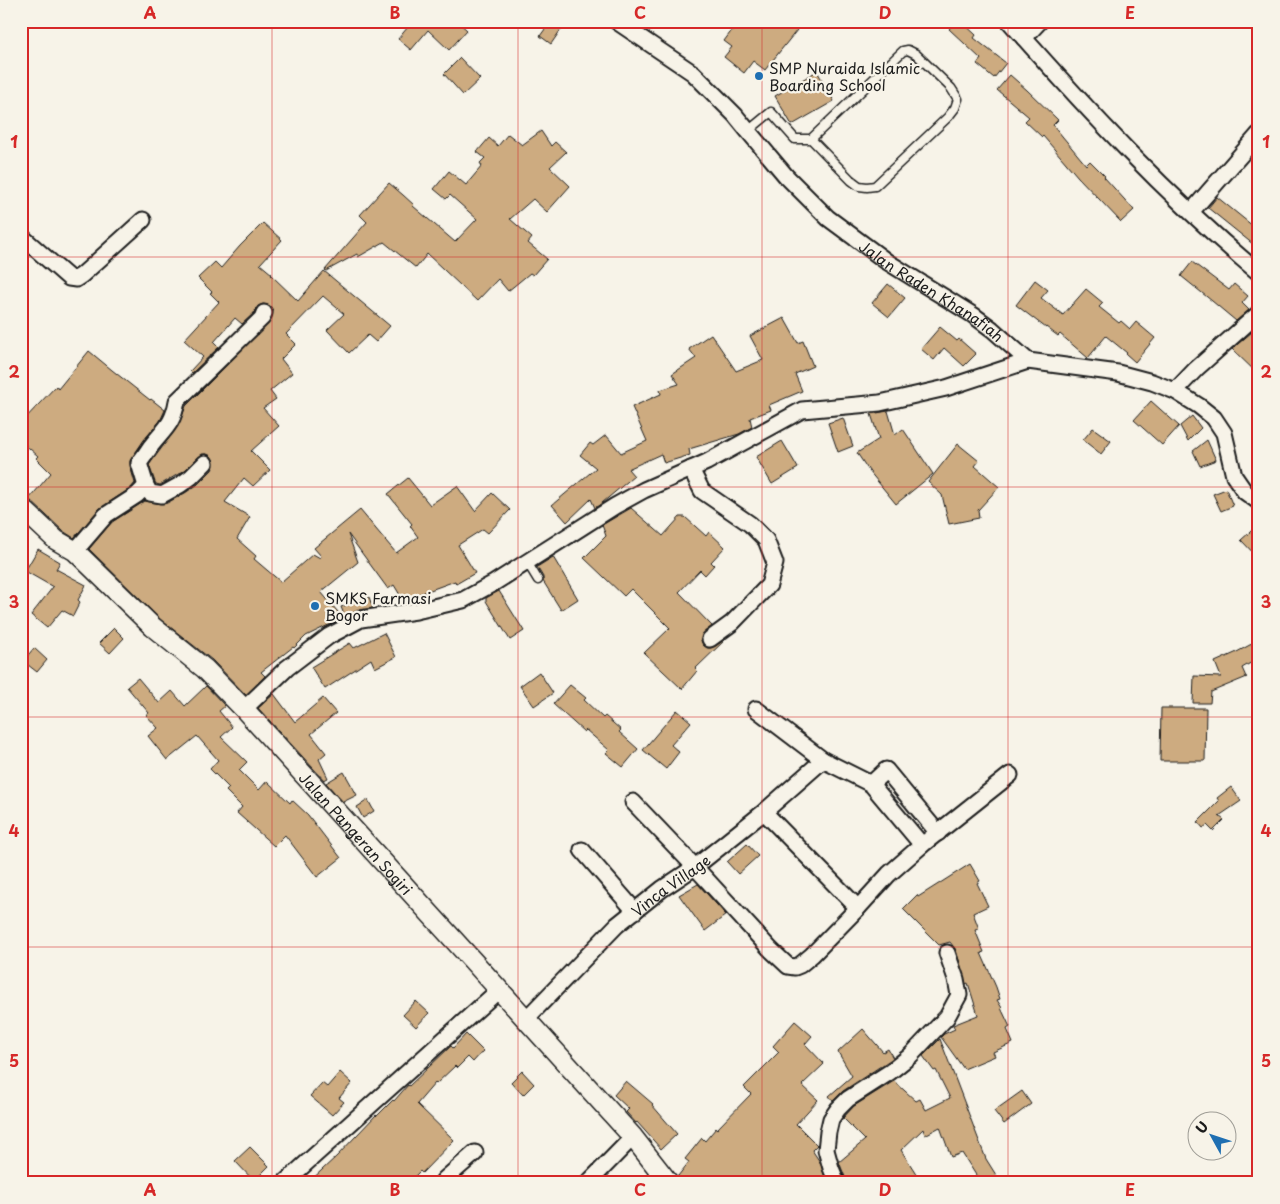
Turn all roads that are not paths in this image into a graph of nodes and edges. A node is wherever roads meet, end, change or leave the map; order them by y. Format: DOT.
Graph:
graph roads {
  1 [pos="616,21"];
  2 [pos="1009,21"];
  3 [pos="1040,21"];
  4 [pos="1024,38"];
  5 [pos="748,131"];
  6 [pos="1259,134"];
  7 [pos="811,139"];
  8 [pos="1191,212"];
  9 [pos="143,220"];
  10 [pos="21,236"];
  11 [pos="1259,273"];
  12 [pos="264,313"];
  13 [pos="1259,313"];
  14 [pos="1028,361"];
  15 [pos="1175,391"];
  16 [pos="205,463"];
  17 [pos="691,469"];
  18 [pos="146,486"];
  19 [pos="1257,499"];
  20 [pos="21,507"];
  21 [pos="75,551"];
  22 [pos="527,562"];
  23 [pos="538,580"];
  24 [pos="710,639"];
  25 [pos="244,708"];
  26 [pos="756,709"];
  27 [pos="823,760"];
  28 [pos="1010,775"];
  29 [pos="871,784"];
  30 [pos="633,802"];
  31 [pos="764,812"];
  32 [pos="938,833"];
  33 [pos="922,845"];
  34 [pos="582,850"];
  35 [pos="695,867"];
  36 [pos="858,908"];
  37 [pos="634,911"];
  38 [pos="947,953"];
  39 [pos="499,990"];
  40 [pos="526,1020"];
  41 [pos="633,1138"];
  42 [pos="476,1153"];
  43 [pos="444,1182"];
  44 [pos="284,1183"];
  45 [pos="588,1183"];
  46 [pos="669,1183"];
  47 [pos="838,1183"];
  1 -- 5 [label="street, Jalan Raden Khanafiah"];
  2 -- 4 [label="street"];
  3 -- 4 [label="street"];
  4 -- 8 [label="street"];
  5 -- 7 [label="lane"];
  5 -- 14 [label="street, Jalan Raden Khanafiah"];
  6 -- 8 [label="street"];
  7 -- 7 [label="lane"];
  8 -- 11 [label="street"];
  9 -- 10 [label="street"];
  12 -- 18 [label="street"];
  13 -- 15 [label="street"];
  14 -- 15 [label="street"];
  14 -- 17 [label="street"];
  15 -- 19 [label="street"];
  16 -- 18 [label="street"];
  17 -- 22 [label="street"];
  17 -- 24 [label="street"];
  18 -- 21 [label="street"];
  20 -- 21 [label="street, Jalan Pangeran Sogiri"];
  21 -- 25 [label="street, Jalan Pangeran Sogiri"];
  22 -- 23 [label="lane"];
  22 -- 25 [label="street"];
  25 -- 39 [label="street, Jalan Pangeran Sogiri"];
  26 -- 27 [label="street"];
  27 -- 29 [label="street"];
  27 -- 31 [label="street, Vinca Village"];
  28 -- 32 [label="street"];
  29 -- 32 [label="street"];
  29 -- 33 [label="street"];
  30 -- 35 [label="street"];
  31 -- 35 [label="street, Vinca Village"];
  31 -- 36 [label="street"];
  32 -- 33 [label="street"];
  33 -- 36 [label="street"];
  34 -- 37 [label="street"];
  35 -- 36 [label="street"];
  35 -- 37 [label="street, Vinca Village"];
  37 -- 40 [label="street, Vinca Village"];
  38 -- 47 [label="street"];
  39 -- 40 [label="street, Jalan Pangeran Sogiri"];
  39 -- 44 [label="street"];
  40 -- 41 [label="street, Jalan Pangeran Sogiri"];
  41 -- 45 [label="street"];
  41 -- 46 [label="street, Jalan Pangeran Sogiri"];
  42 -- 43 [label="street"];
}
